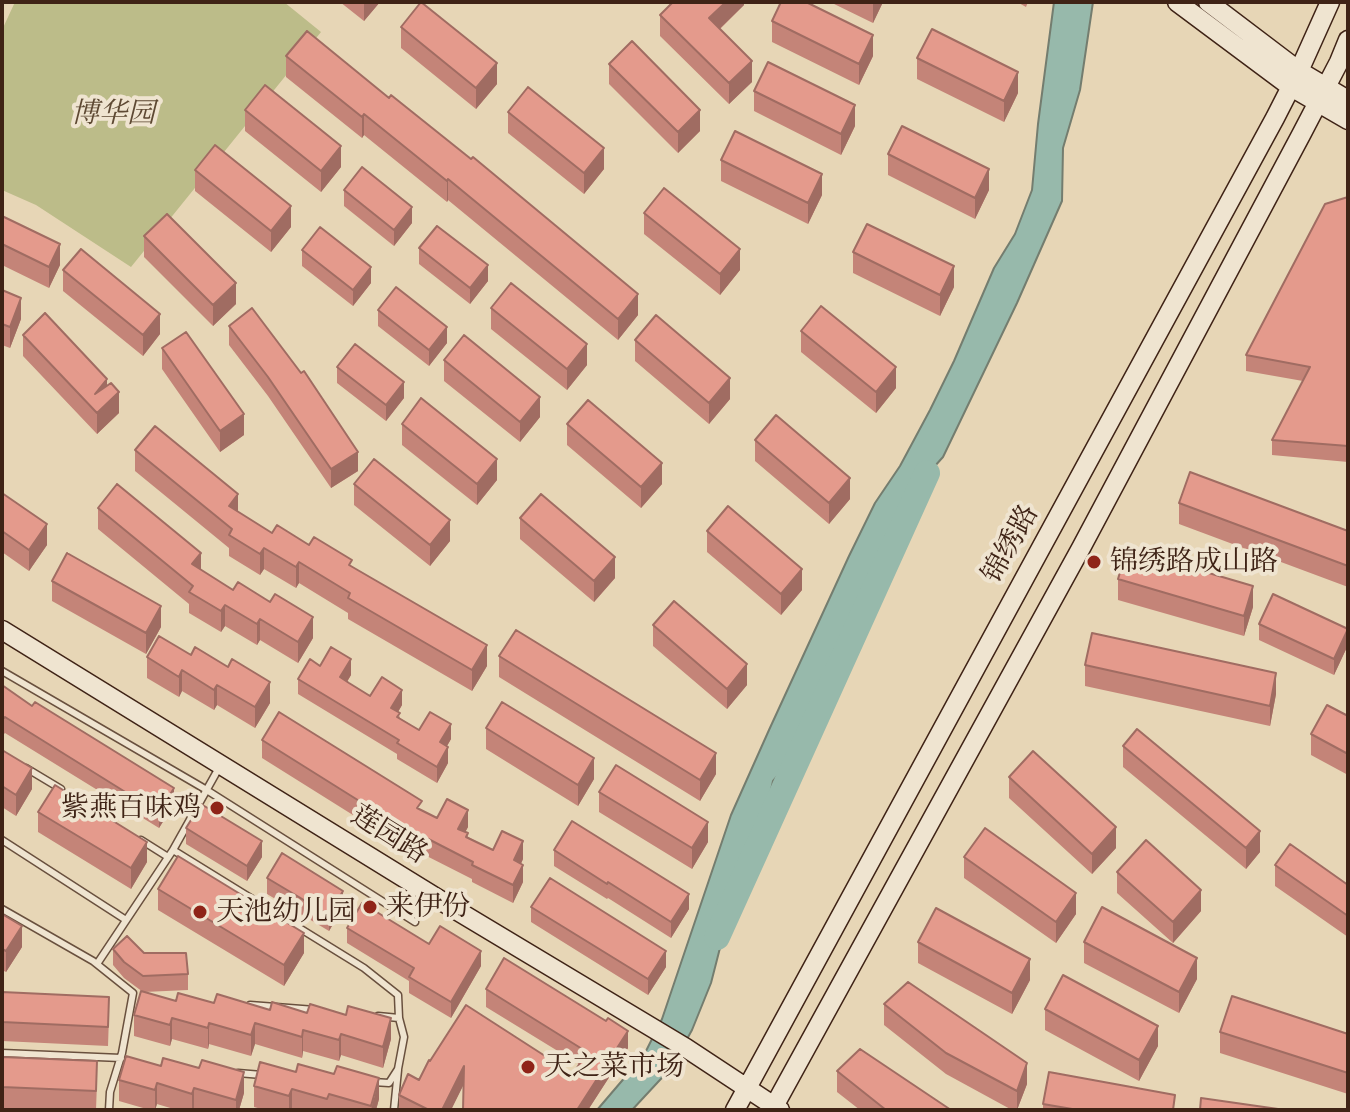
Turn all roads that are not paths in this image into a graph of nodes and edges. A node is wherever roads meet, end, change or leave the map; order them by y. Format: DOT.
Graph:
graph roads {
  1 [pos="1177,2"];
  2 [pos="1208,2"];
  3 [pos="1330,2"];
  4 [pos="1348,40"];
  5 [pos="1295,79"];
  6 [pos="1322,95"];
  7 [pos="1348,100"];
  8 [pos="1348,120"];
  9 [pos="2,630"];
  10 [pos="2,671"];
  11 [pos="15,762"];
  12 [pos="221,765"];
  13 [pos="205,789"];
  14 [pos="66,792"];
  15 [pos="130,832"];
  16 [pos="2,840"];
  17 [pos="170,853"];
  18 [pos="2,909"];
  19 [pos="126,920"];
  20 [pos="415,922"];
  21 [pos="97,964"];
  22 [pos="133,993"];
  23 [pos="146,1000"];
  24 [pos="240,1005"];
  25 [pos="328,1012"];
  26 [pos="371,1015"];
  27 [pos="399,1018"];
  28 [pos="2,1053"];
  29 [pos="119,1062"];
  30 [pos="133,1066"];
  31 [pos="398,1069"];
  32 [pos="236,1073"];
  33 [pos="266,1075"];
  34 [pos="358,1081"];
  35 [pos="746,1089"];
  36 [pos="775,1109"];
  37 [pos="109,1110"];
  38 [pos="394,1110"];
  39 [pos="735,1110"];
  1 -- 5 [label="main road"];
  2 -- 5 [label="main road"];
  3 -- 5 [label="main road, 锦绣路"];
  4 -- 6 [label="main road"];
  5 -- 6 [label="main road"];
  5 -- 35 [label="main road, 锦绣路"];
  6 -- 7 [label="main road"];
  6 -- 8 [label="main road"];
  6 -- 36 [label="main road"];
  9 -- 12 [label="main road, 莲园路"];
  10 -- 13 [label="lane"];
  11 -- 14 [label="lane"];
  12 -- 13 [label="lane"];
  12 -- 35 [label="main road, 莲园路"];
  13 -- 17 [label="lane"];
  13 -- 20 [label="lane"];
  15 -- 17 [label="lane"];
  16 -- 19 [label="lane"];
  17 -- 19 [label="lane"];
  17 -- 27 [label="lane"];
  18 -- 21 [label="lane"];
  19 -- 21 [label="lane"];
  21 -- 22 [label="lane"];
  22 -- 23 [label="lane"];
  22 -- 29 [label="lane"];
  24 -- 25 [label="lane"];
  26 -- 27 [label="lane"];
  27 -- 31 [label="lane"];
  28 -- 29 [label="lane"];
  29 -- 30 [label="lane"];
  29 -- 37 [label="lane"];
  31 -- 34 [label="lane"];
  31 -- 38 [label="lane"];
  32 -- 33 [label="lane"];
  35 -- 36 [label="main road, 莲园路"];
  35 -- 39 [label="main road, 锦绣路"];
}
